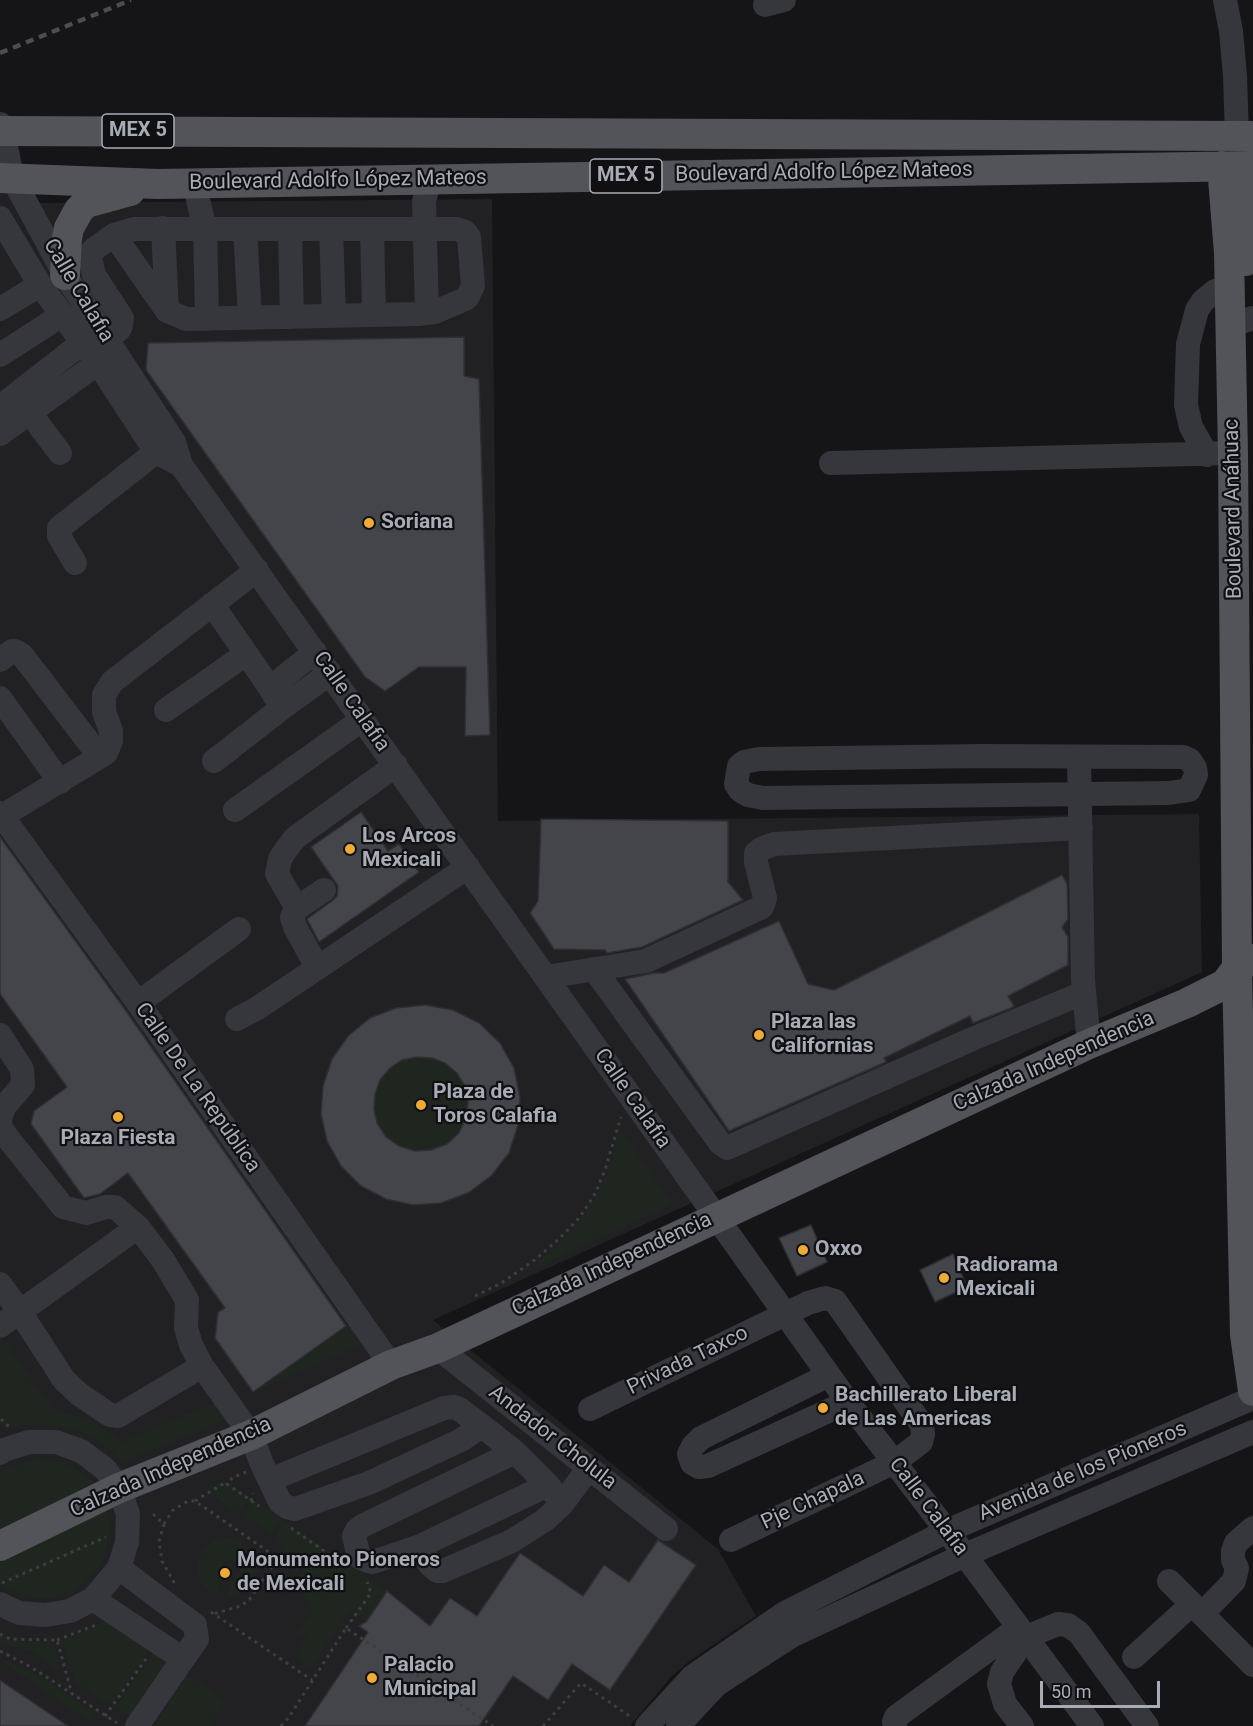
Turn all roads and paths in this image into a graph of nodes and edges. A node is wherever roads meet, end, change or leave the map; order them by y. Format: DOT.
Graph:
graph roads {
  1 [pos="1225,0"];
  2 [pos="1242,28"];
  3 [pos="1,128"];
  4 [pos="1245,136"];
  5 [pos="1242,166"];
  6 [pos="6,177"];
  7 [pos="430,179"];
  8 [pos="194,183"];
  9 [pos="158,184"];
  10 [pos="0,218"];
  11 [pos="163,228"];
  12 [pos="205,228"];
  13 [pos="245,229"];
  14 [pos="290,229"];
  15 [pos="331,229"];
  16 [pos="372,229"];
  17 [pos="424,230"];
  18 [pos="114,235"];
  19 [pos="53,280"];
  20 [pos="1230,288"];
  21 [pos="0,309"];
  22 [pos="167,311"];
  23 [pos="427,313"];
  24 [pos="62,315"];
  25 [pos="374,315"];
  26 [pos="334,316"];
  27 [pos="292,317"];
  28 [pos="250,318"];
  29 [pos="207,319"];
  30 [pos="1249,319"];
  31 [pos="106,338"];
  32 [pos="82,343"];
  33 [pos="0,355"];
  34 [pos="98,363"];
  35 [pos="0,407"];
  36 [pos="30,413"];
  37 [pos="0,434"];
  38 [pos="165,447"];
  39 [pos="60,453"];
  40 [pos="1220,454"];
  41 [pos="831,463"];
  42 [pos="75,563"];
  43 [pos="257,570"];
  44 [pos="212,604"];
  45 [pos="315,652"];
  46 [pos="246,654"];
  47 [pos="0,660"];
  48 [pos="330,673"];
  49 [pos="0,698"];
  50 [pos="276,698"];
  51 [pos="166,710"];
  52 [pos="363,719"];
  53 [pos="100,757"];
  54 [pos="1079,757"];
  55 [pos="214,761"];
  56 [pos="396,765"];
  57 [pos="60,782"];
  58 [pos="1080,794"];
  59 [pos="234,810"];
  60 [pos="1,814"];
  61 [pos="1081,828"];
  62 [pos="1253,834"];
  63 [pos="468,867"];
  64 [pos="324,890"];
  65 [pos="297,909"];
  66 [pos="239,929"];
  67 [pos="317,967"];
  68 [pos="594,969"];
  69 [pos="1241,976"];
  70 [pos="546,977"];
  71 [pos="1083,993"];
  72 [pos="138,1003"];
  73 [pos="237,1019"];
  74 [pos="1089,1044"];
  75 [pos="3,1045"];
  76 [pos="636,1104"];
  77 [pos="0,1120"];
  78 [pos="716,1216"];
  79 [pos="138,1227"];
  80 [pos="0,1284"];
  81 [pos="476,1296"];
  82 [pos="20,1312"];
  83 [pos="785,1314"];
  84 [pos="0,1326"];
  85 [pos="438,1348"];
  86 [pos="392,1365"];
  87 [pos="202,1366"];
  88 [pos="829,1376"];
  89 [pos="1253,1391"];
  90 [pos="1253,1398"];
  91 [pos="848,1402"];
  92 [pos="590,1409"];
  93 [pos="482,1426"];
  94 [pos="1253,1432"];
  95 [pos="251,1435"];
  96 [pos="1,1451"];
  97 [pos="514,1452"];
  98 [pos="895,1462"];
  99 [pos="589,1468"];
  100 [pos="227,1481"];
  101 [pos="257,1481"];
  102 [pos="119,1488"];
  103 [pos="555,1495"];
  104 [pos="195,1501"];
  105 [pos="251,1501"];
  106 [pos="260,1507"];
  107 [pos="153,1514"];
  108 [pos="164,1524"];
  109 [pos="289,1527"];
  110 [pos="1253,1528"];
  111 [pos="666,1529"];
  112 [pos="947,1530"];
  113 [pos="106,1537"];
  114 [pos="731,1540"];
  115 [pos="0,1546"];
  116 [pos="420,1546"];
  117 [pos="965,1555"];
  118 [pos="346,1566"];
  119 [pos="119,1568"];
  120 [pos="1245,1576"];
  121 [pos="366,1579"];
  122 [pos="1168,1581"];
  123 [pos="0,1584"];
  124 [pos="177,1588"];
  125 [pos="93,1599"];
  126 [pos="0,1604"];
  127 [pos="204,1607"];
  128 [pos="1197,1609"];
  129 [pos="213,1614"];
  130 [pos="99,1624"];
  131 [pos="346,1628"];
  132 [pos="1022,1633"];
  133 [pos="0,1634"];
  134 [pos="57,1640"];
  135 [pos="0,1651"];
  136 [pos="188,1653"];
  137 [pos="1134,1657"];
  138 [pos="147,1658"];
  139 [pos="1253,1665"];
  140 [pos="313,1681"];
  141 [pos="72,1694"];
  142 [pos="105,1716"];
  143 [pos="639,1721"];
  144 [pos="122,1726"];
  145 [pos="137,1726"];
  146 [pos="281,1726"];
  147 [pos="494,1726"];
  148 [pos="543,1726"];
  149 [pos="678,1726"];
  150 [pos="895,1726"];
  151 [pos="1022,1726"];
  152 [pos="1092,1726"];
  153 [pos="1147,1726"];
  1 -- 2 [label="street"];
  2 -- 4 [label="street"];
  3 -- 4 [label="main road, Boulevard Adolfo López Mateos / MEX 5"];
  3 -- 6 [label="street, Calle Calafia"];
  5 -- 7 [label="main road, Boulevard Adolfo López Mateos / MEX 5"];
  5 -- 20 [label="main road, Boulevard Anáhuac"];
  5 -- 30 [label="main road, Boulevard Anáhuac"];
  6 -- 9 [label="main road, Boulevard Adolfo López Mateos / MEX 5"];
  6 -- 19 [label="street, Calle Calafia"];
  7 -- 8 [label="main road, Boulevard Adolfo López Mateos / MEX 5"];
  7 -- 17 [label="street"];
  8 -- 9 [label="main road, Boulevard Adolfo López Mateos / MEX 5"];
  8 -- 12 [label="street"];
  9 -- 19 [label="main road"];
  10 -- 19 [label="street, Calle Calafia"];
  11 -- 12 [label="street"];
  11 -- 18 [label="street"];
  11 -- 22 [label="street"];
  12 -- 13 [label="street"];
  12 -- 29 [label="street"];
  13 -- 14 [label="street"];
  13 -- 28 [label="street"];
  14 -- 15 [label="street"];
  14 -- 27 [label="street"];
  15 -- 16 [label="street"];
  15 -- 26 [label="street"];
  16 -- 17 [label="street"];
  16 -- 25 [label="street"];
  17 -- 23 [label="street"];
  17 -- 23 [label="street"];
  18 -- 22 [label="street"];
  18 -- 31 [label="street"];
  19 -- 21 [label="street"];
  19 -- 24 [label="street, Calle Calafia"];
  19 -- 31 [label="street, Calle Calafia"];
  20 -- 40 [label="main road, Boulevard Anáhuac"];
  20 -- 40 [label="street"];
  22 -- 29 [label="street"];
  23 -- 25 [label="street"];
  24 -- 32 [label="street, Calle Calafia"];
  24 -- 33 [label="street"];
  25 -- 26 [label="street"];
  26 -- 27 [label="street"];
  27 -- 28 [label="street"];
  28 -- 29 [label="street"];
  30 -- 62 [label="main road, Boulevard Anáhuac"];
  31 -- 38 [label="street, Calle Calafia"];
  32 -- 34 [label="street, Calle Calafia"];
  32 -- 35 [label="street"];
  34 -- 36 [label="street"];
  34 -- 38 [label="street, Calle Calafia"];
  36 -- 37 [label="street"];
  36 -- 39 [label="street"];
  38 -- 42 [label="street"];
  38 -- 43 [label="street, Calle Calafia"];
  40 -- 41 [label="street"];
  40 -- 69 [label="main road, Boulevard Anáhuac"];
  43 -- 44 [label="street"];
  43 -- 45 [label="street, Calle Calafia"];
  44 -- 46 [label="street"];
  44 -- 53 [label="street"];
  45 -- 48 [label="street, Calle Calafia"];
  45 -- 50 [label="street"];
  46 -- 50 [label="street"];
  46 -- 51 [label="street"];
  47 -- 53 [label="street"];
  48 -- 50 [label="street"];
  48 -- 52 [label="street, Calle Calafia"];
  49 -- 57 [label="street"];
  50 -- 55 [label="street"];
  52 -- 56 [label="street, Calle Calafia"];
  52 -- 59 [label="street"];
  53 -- 57 [label="street"];
  54 -- 58 [label="street"];
  54 -- 58 [label="street"];
  54 -- 58 [label="street"];
  56 -- 63 [label="street, Calle Calafia"];
  56 -- 65 [label="street"];
  57 -- 60 [label="street"];
  58 -- 61 [label="street"];
  60 -- 72 [label="street, Calle De La República"];
  61 -- 68 [label="street"];
  61 -- 71 [label="street"];
  63 -- 67 [label="street"];
  63 -- 70 [label="street, Calle Calafia"];
  64 -- 65 [label="street"];
  65 -- 67 [label="street"];
  66 -- 72 [label="street"];
  67 -- 73 [label="street"];
  68 -- 70 [label="street"];
  68 -- 71 [label="street"];
  69 -- 74 [label="main road, Calzada Independencia"];
  69 -- 89 [label="main road, Boulevard Anáhuac"];
  70 -- 76 [label="street, Calle Calafia"];
  71 -- 74 [label="street"];
  72 -- 86 [label="street, Calle De La República"];
  74 -- 78 [label="main road, Calzada Independencia"];
  75 -- 77 [label="street"];
  76 -- 78 [label="street, Calle Calafia"];
  76 -- 81 [label="path"];
  77 -- 79 [label="street"];
  78 -- 83 [label="street, Calle Calafia"];
  78 -- 85 [label="main road, Calzada Independencia"];
  79 -- 82 [label="street"];
  79 -- 87 [label="street"];
  80 -- 82 [label="street"];
  82 -- 84 [label="street"];
  82 -- 87 [label="street"];
  83 -- 88 [label="street, Calle Calafia"];
  83 -- 92 [label="street, Privada Taxco"];
  83 -- 98 [label="street, Privada Taxco"];
  85 -- 86 [label="main road, Calzada Independencia"];
  85 -- 99 [label="street, Andador Cholula"];
  86 -- 95 [label="main road, Calzada Independencia"];
  87 -- 95 [label="street"];
  88 -- 91 [label="street, Calle Calafia"];
  88 -- 91 [label="street"];
  90 -- 112 [label="street, Avenida de los Pioneros"];
  91 -- 98 [label="street, Calle Calafia"];
  93 -- 97 [label="street"];
  93 -- 101 [label="street"];
  93 -- 101 [label="street"];
  94 -- 117 [label="street, Avenida de los Pioneros"];
  95 -- 101 [label="street"];
  95 -- 102 [label="main road, Calzada Independencia"];
  96 -- 102 [label="street"];
  97 -- 103 [label="street"];
  97 -- 116 [label="street"];
  98 -- 112 [label="street, Calle Calafia"];
  98 -- 114 [label="street, Pje Chapala"];
  99 -- 103 [label="street"];
  99 -- 111 [label="street, Andador Cholula"];
  100 -- 101 [label="path"];
  100 -- 104 [label="path"];
  100 -- 105 [label="path"];
  101 -- 105 [label="path"];
  102 -- 115 [label="main road, Calzada Independencia"];
  102 -- 119 [label="street"];
  103 -- 116 [label="street"];
  103 -- 116 [label="street"];
  104 -- 108 [label="path"];
  104 -- 129 [label="path"];
  105 -- 106 [label="path"];
  107 -- 108 [label="path"];
  108 -- 124 [label="path"];
  109 -- 118 [label="path"];
  110 -- 120 [label="street"];
  112 -- 117 [label="street, Calle Calafia"];
  112 -- 143 [label="street, Avenida de los Pioneros"];
  113 -- 123 [label="path"];
  117 -- 132 [label="street, Calle Calafia"];
  117 -- 149 [label="street, Avenida de los Pioneros"];
  119 -- 125 [label="street"];
  119 -- 136 [label="street"];
  120 -- 128 [label="street"];
  121 -- 131 [label="path"];
  122 -- 128 [label="street"];
  125 -- 126 [label="street"];
  125 -- 136 [label="street"];
  127 -- 129 [label="path"];
  128 -- 137 [label="street"];
  128 -- 139 [label="street"];
  129 -- 140 [label="path"];
  130 -- 134 [label="path"];
  131 -- 140 [label="path"];
  131 -- 147 [label="path"];
  132 -- 150 [label="street"];
  132 -- 151 [label="street"];
  132 -- 152 [label="street, Calle Calafia"];
  132 -- 153 [label="street"];
  133 -- 134 [label="path"];
  134 -- 141 [label="path"];
  135 -- 141 [label="path"];
  136 -- 145 [label="street"];
  138 -- 142 [label="path"];
  140 -- 146 [label="path"];
  141 -- 142 [label="path"];
  142 -- 144 [label="path"];
  143 -- 148 [label="path"];
}
